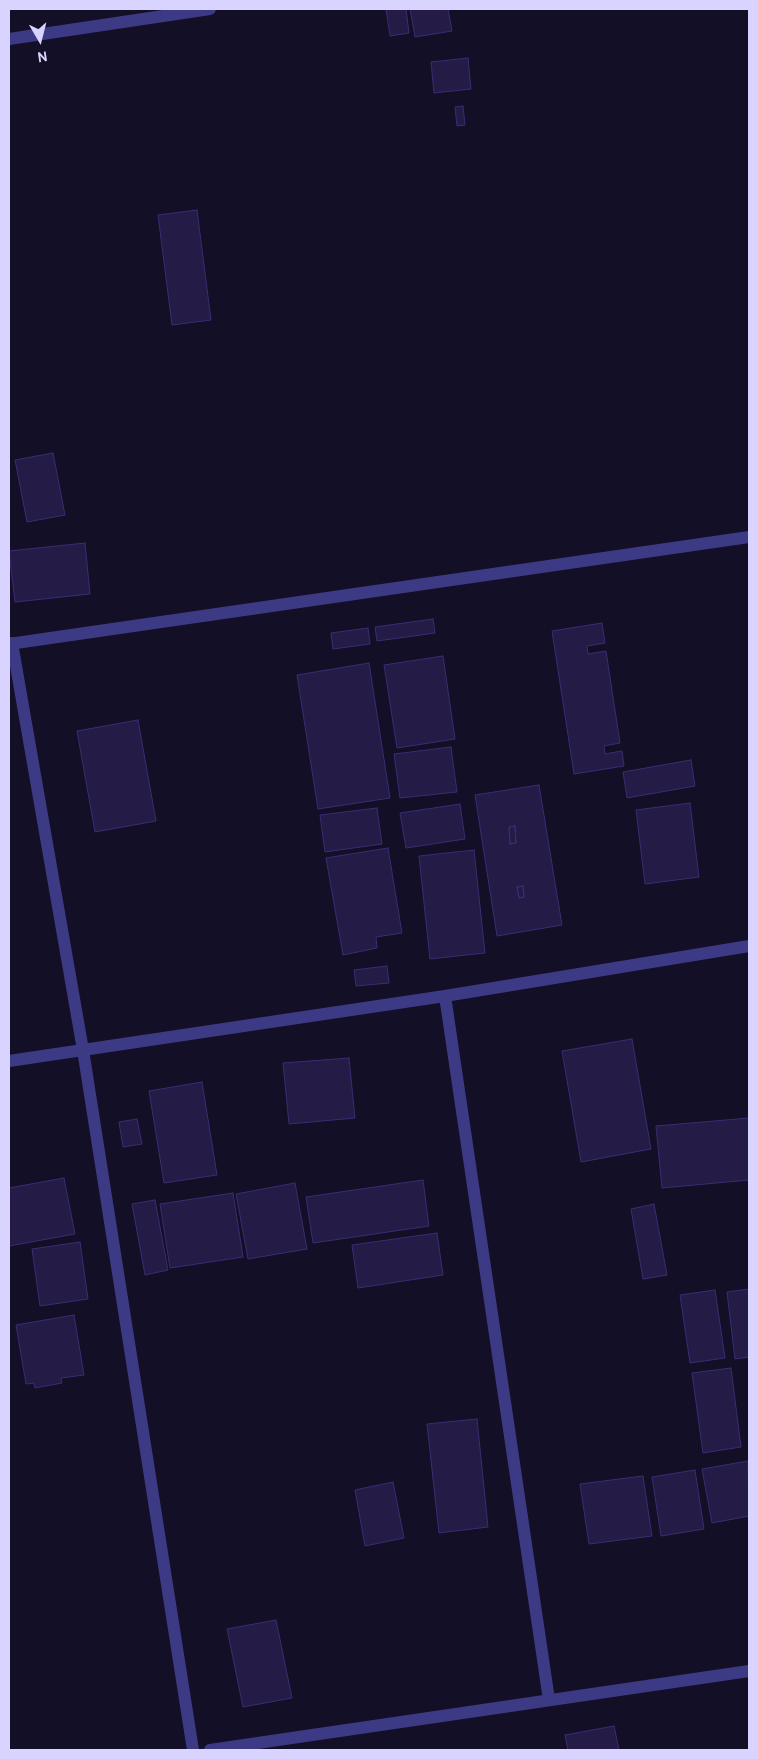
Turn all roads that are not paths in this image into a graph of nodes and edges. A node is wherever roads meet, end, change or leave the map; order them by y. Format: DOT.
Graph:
graph roads {
  1 [pos="210,9"];
  2 [pos="9,39"];
  3 [pos="749,537"];
  4 [pos="11,643"];
  5 [pos="749,946"];
  6 [pos="445,996"];
  7 [pos="83,1050"];
  8 [pos="9,1061"];
  9 [pos="749,1671"];
  10 [pos="549,1700"];
  11 [pos="193,1750"];
  12 [pos="210,1750"];
  1 -- 2 [label="street"];
  3 -- 4 [label="street"];
  4 -- 7 [label="street"];
  5 -- 6 [label="street"];
  6 -- 7 [label="street"];
  6 -- 10 [label="street"];
  7 -- 8 [label="street"];
  7 -- 11 [label="street"];
  9 -- 10 [label="street"];
  10 -- 12 [label="street"];
}
